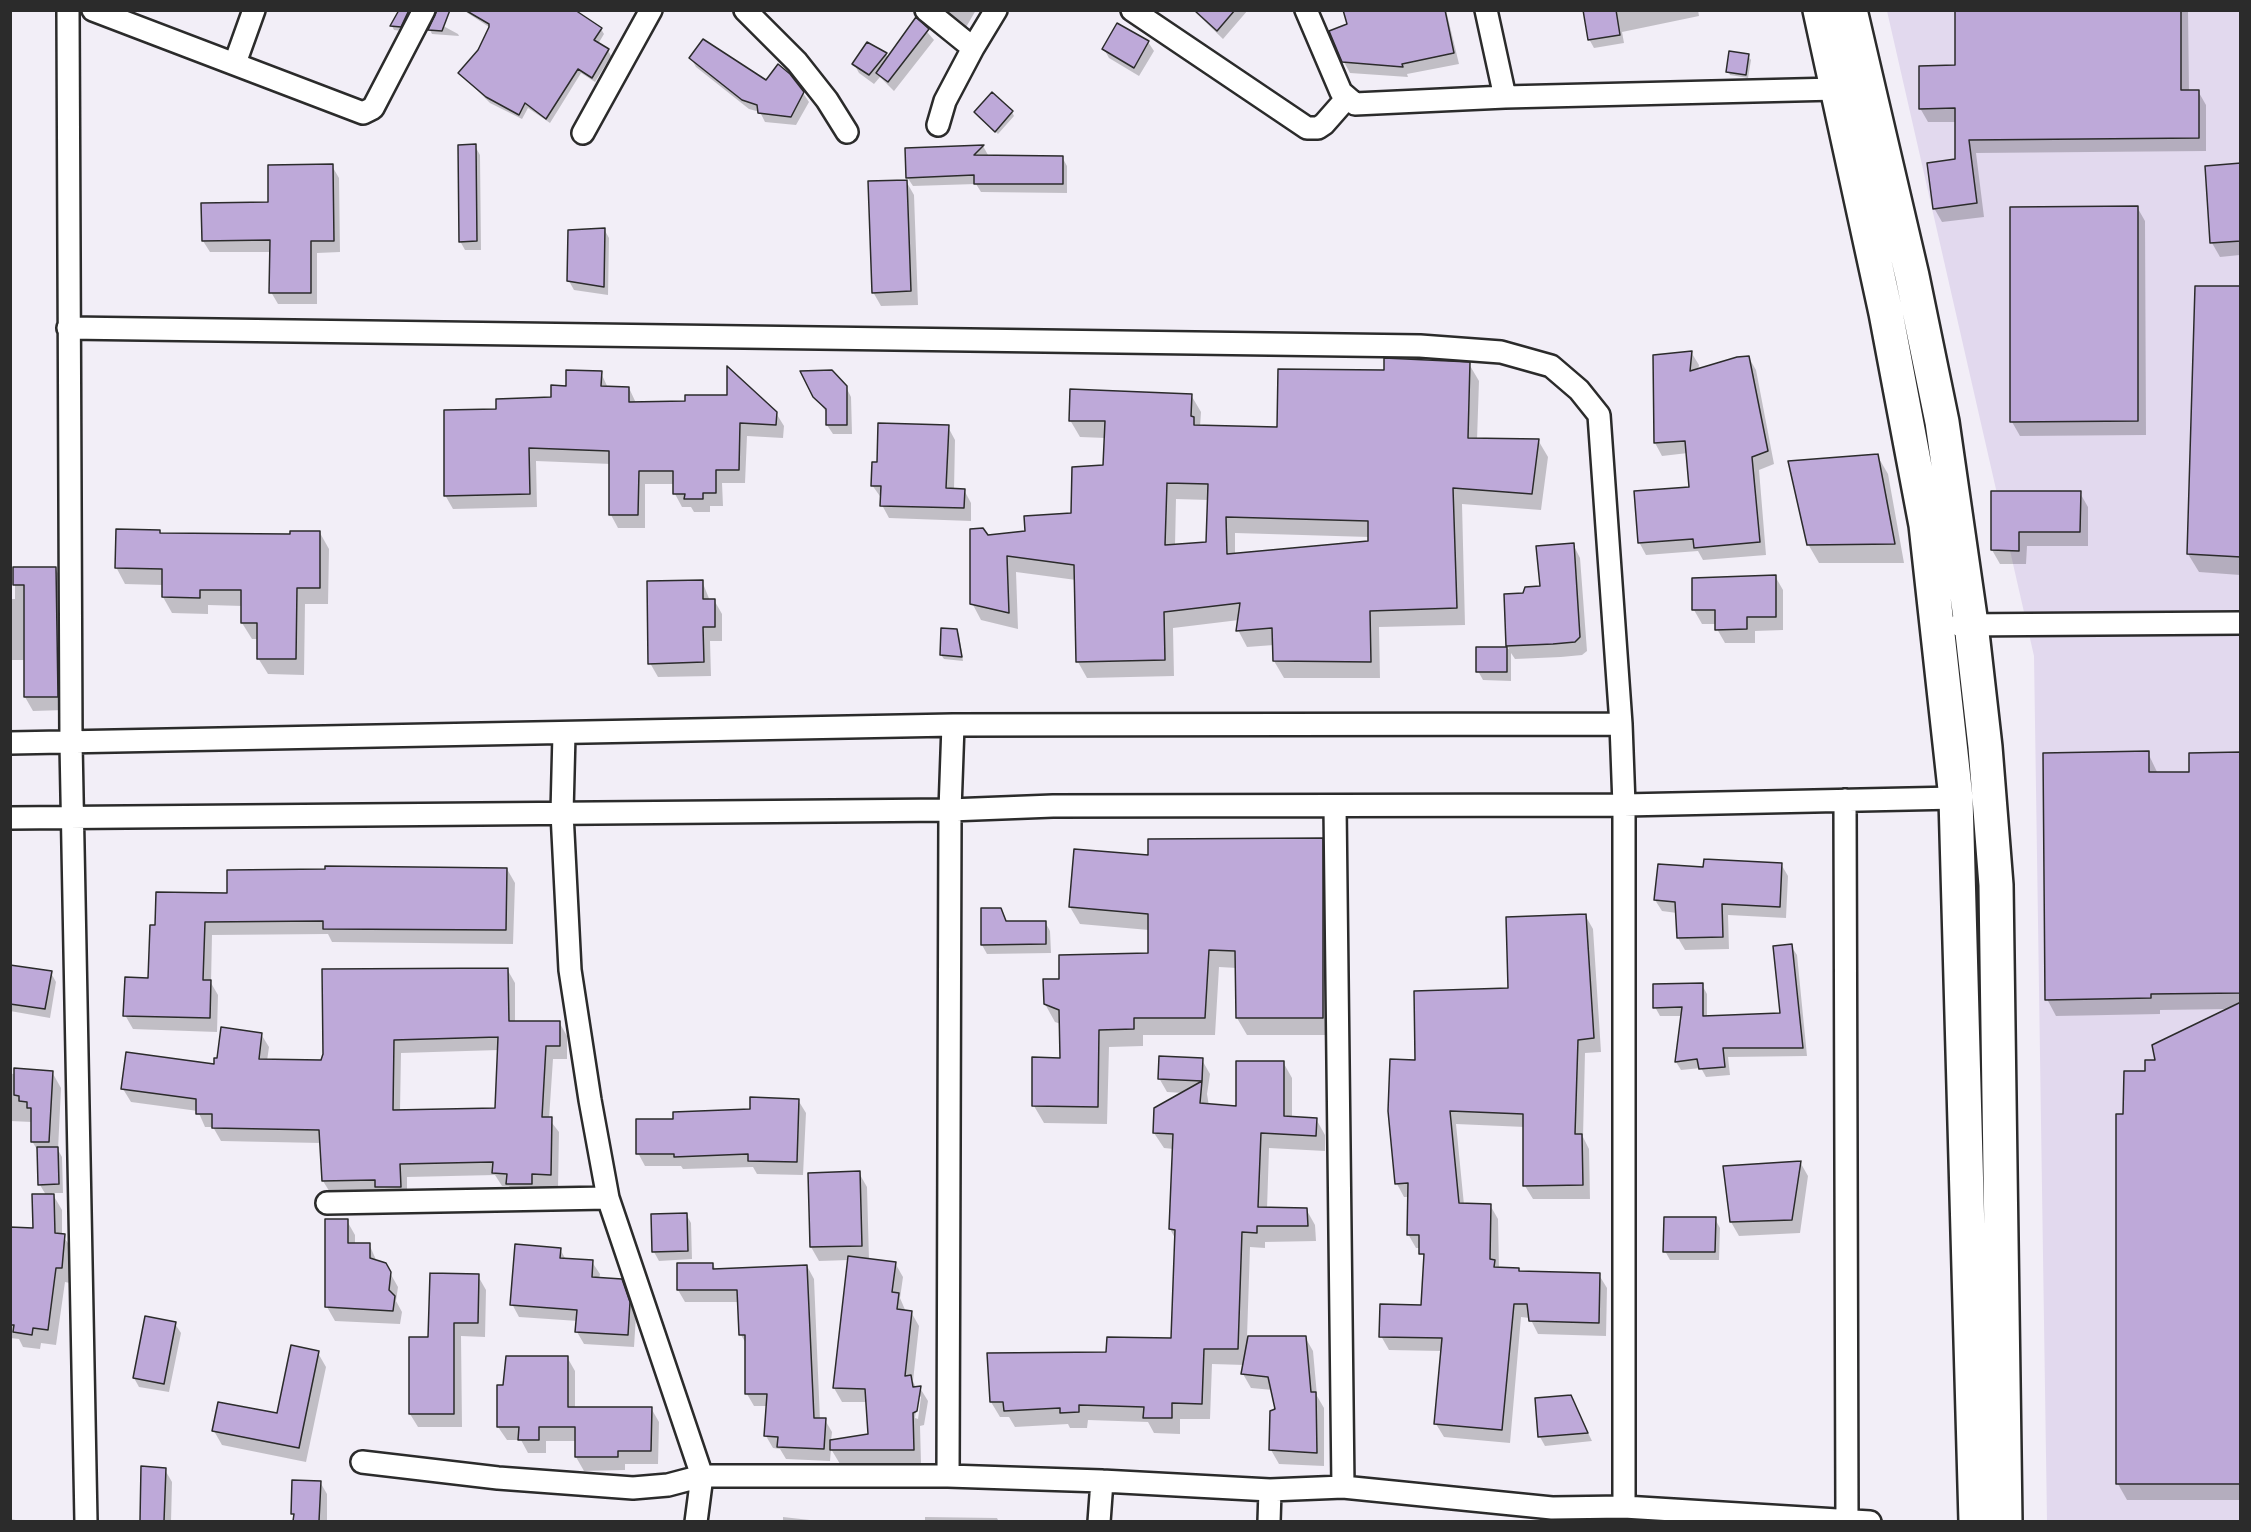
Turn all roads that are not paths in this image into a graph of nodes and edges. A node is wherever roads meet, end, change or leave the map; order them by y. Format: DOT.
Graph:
graph roads {
  1 [pos="68,10"];
  2 [pos="93,10"];
  3 [pos="254,10"];
  4 [pos="423,10"];
  5 [pos="651,10"];
  6 [pos="745,10"];
  7 [pos="926,10"];
  8 [pos="996,10"];
  9 [pos="1132,10"];
  10 [pos="1306,10"];
  11 [pos="1486,10"];
  12 [pos="1820,10"];
  13 [pos="1850,10"];
  14 [pos="973,48"];
  15 [pos="235,63"];
  16 [pos="1836,89"];
  17 [pos="1505,97"];
  18 [pos="1346,99"];
  19 [pos="938,125"];
  20 [pos="847,132"];
  21 [pos="583,133"];
  22 [pos="68,328"];
  23 [pos="2241,623"];
  24 [pos="1971,624"];
  25 [pos="1939,628"];
  26 [pos="1621,724"];
  27 [pos="953,725"];
  28 [pos="564,734"];
  29 [pos="10,743"];
  30 [pos="71,743"];
  31 [pos="1956,798"];
  32 [pos="1845,800"];
  33 [pos="1624,805"];
  34 [pos="1335,806"];
  35 [pos="950,810"];
  36 [pos="562,813"];
  37 [pos="74,817"];
  38 [pos="10,818"];
  39 [pos="608,1198"];
  40 [pos="327,1203"];
  41 [pos="362,1462"];
  42 [pos="702,1476"];
  43 [pos="948,1476"];
  44 [pos="1102,1480"];
  45 [pos="1343,1486"];
  46 [pos="1270,1490"];
  47 [pos="1624,1507"];
  48 [pos="1551,1515"];
  49 [pos="1847,1520"];
  50 [pos="86,1521"];
  51 [pos="696,1521"];
  52 [pos="1098,1521"];
  53 [pos="1269,1521"];
  54 [pos="1870,1521"];
  55 [pos="1976,1521"];
  56 [pos="2005,1521"];
  1 -- 22 [label="street"];
  2 -- 15 [label="street"];
  3 -- 15 [label="street"];
  4 -- 15 [label="street"];
  5 -- 21 [label="street"];
  6 -- 20 [label="street"];
  7 -- 14 [label="street"];
  8 -- 14 [label="street"];
  9 -- 18 [label="street"];
  10 -- 18 [label="street"];
  11 -- 17 [label="street"];
  12 -- 16 [label="main road"];
  13 -- 24 [label="main road"];
  14 -- 19 [label="street"];
  16 -- 17 [label="street"];
  16 -- 25 [label="main road"];
  17 -- 18 [label="street"];
  22 -- 26 [label="street"];
  22 -- 30 [label="street"];
  23 -- 24 [label="street"];
  24 -- 25 [label="street"];
  24 -- 56 [label="main road"];
  25 -- 31 [label="main road"];
  26 -- 27 [label="street"];
  26 -- 33 [label="street"];
  27 -- 28 [label="street"];
  27 -- 35 [label="street"];
  28 -- 30 [label="street"];
  28 -- 36 [label="street"];
  29 -- 30 [label="street"];
  30 -- 37 [label="street"];
  31 -- 32 [label="street"];
  31 -- 55 [label="main road"];
  32 -- 33 [label="street"];
  32 -- 49 [label="street"];
  33 -- 34 [label="street"];
  33 -- 47 [label="street"];
  34 -- 35 [label="street"];
  34 -- 45 [label="street"];
  35 -- 36 [label="street"];
  35 -- 43 [label="street"];
  36 -- 37 [label="street"];
  36 -- 39 [label="street"];
  37 -- 38 [label="street"];
  37 -- 50 [label="street"];
  39 -- 40 [label="street"];
  39 -- 42 [label="street"];
  41 -- 42 [label="street"];
  42 -- 43 [label="street"];
  42 -- 51 [label="street"];
  43 -- 44 [label="street"];
  44 -- 46 [label="street"];
  44 -- 52 [label="street"];
  45 -- 46 [label="street"];
  45 -- 48 [label="street"];
  46 -- 53 [label="street"];
  47 -- 48 [label="street"];
  47 -- 49 [label="street"];
  49 -- 54 [label="street"];
}
